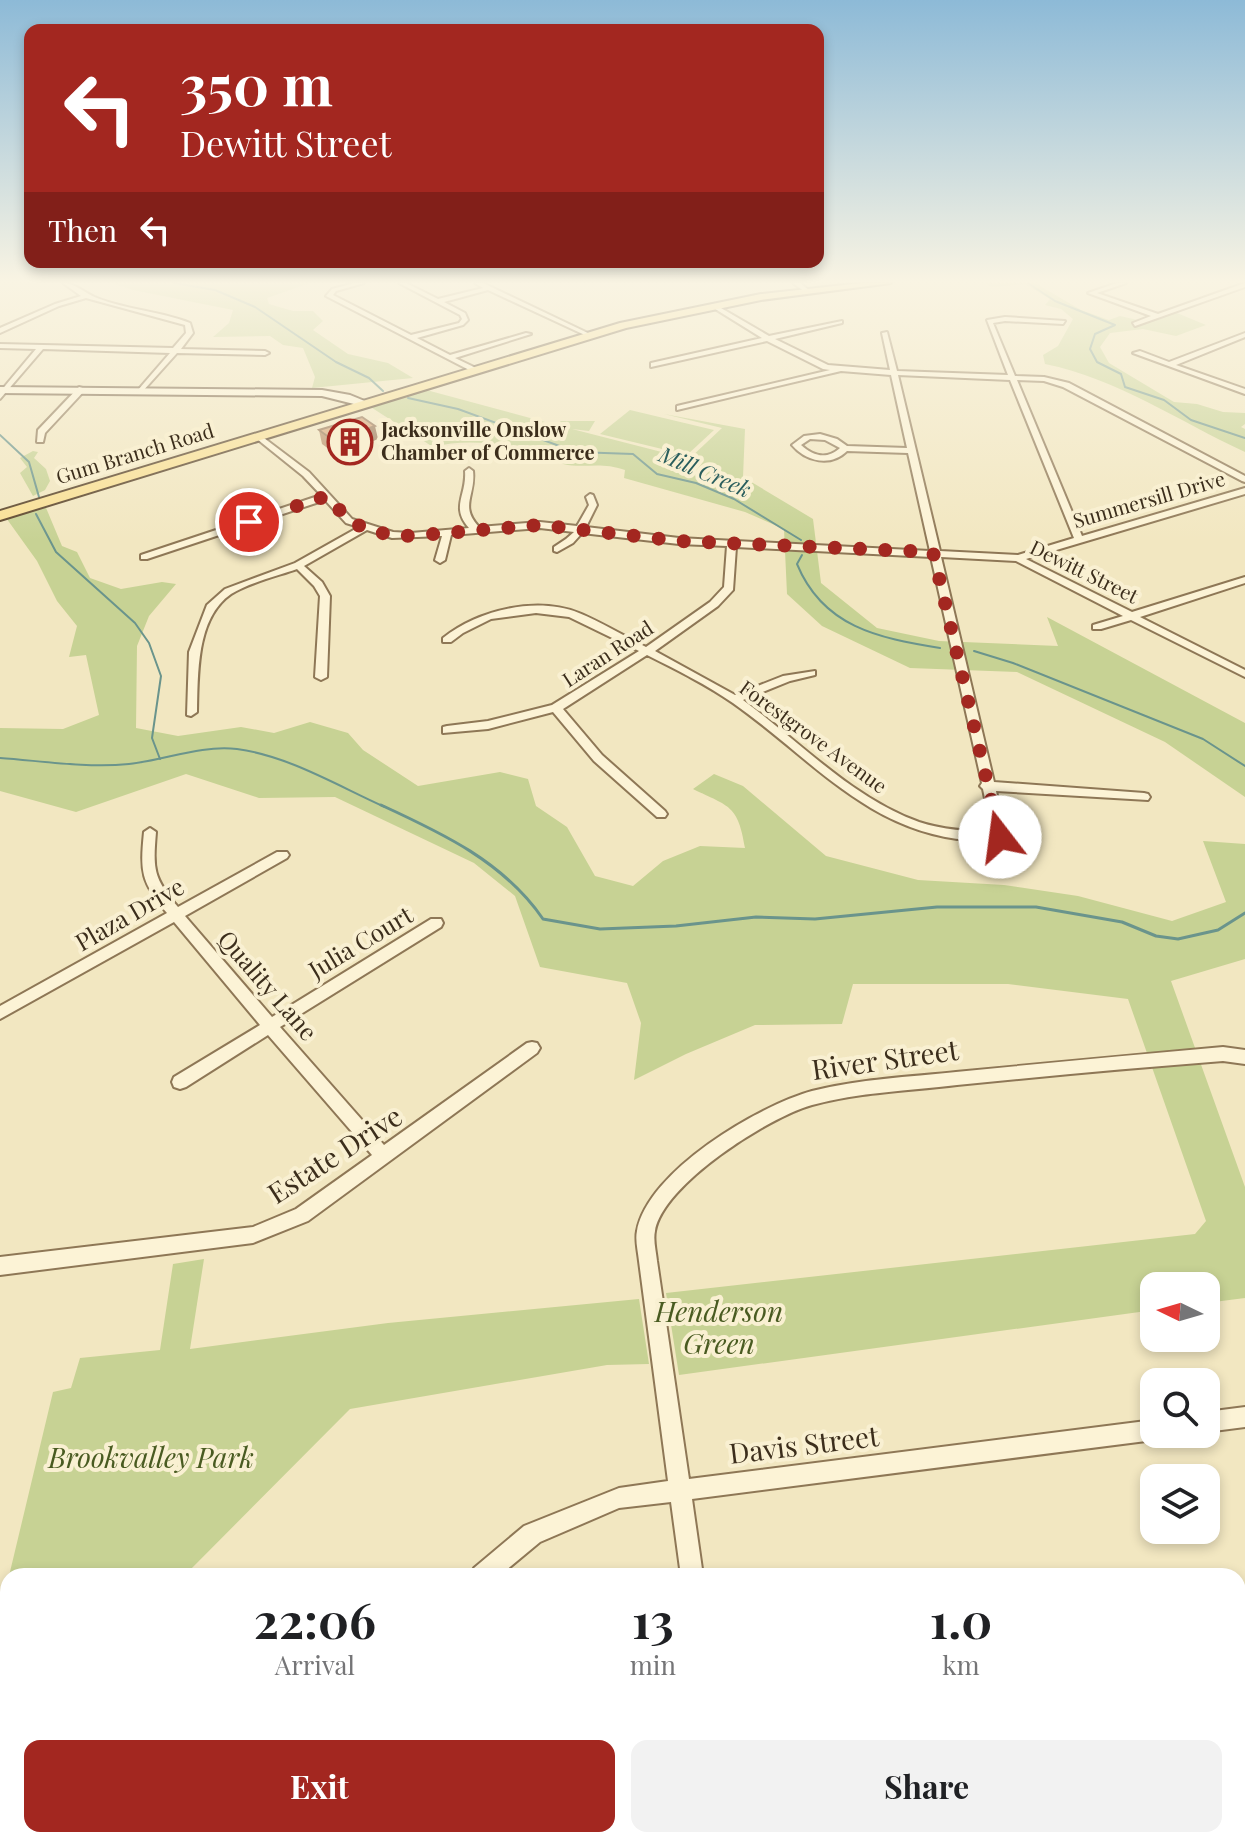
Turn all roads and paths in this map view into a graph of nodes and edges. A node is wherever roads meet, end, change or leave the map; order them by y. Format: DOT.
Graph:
graph roads {
  1 [pos="22,369"];
  2 [pos="160,369"];
  3 [pos="472,369"];
  4 [pos="481,369"];
  5 [pos="841,369"];
  6 [pos="845,369"];
  7 [pos="892,369"];
  8 [pos="1008,369"];
  9 [pos="1181,369"];
  10 [pos="475,371"];
  11 [pos="893,373"];
  12 [pos="1011,376"];
  13 [pos="82,389"];
  14 [pos="142,390"];
  15 [pos="2,392"];
  16 [pos="1245,392"];
  17 [pos="366,404"];
  18 [pos="680,408"];
  19 [pos="260,437"];
  20 [pos="40,440"];
  21 [pos="845,448"];
  22 [pos="910,451"];
  23 [pos="469,471"];
  24 [pos="1245,479"];
  25 [pos="1245,491"];
  26 [pos="327,496"];
  27 [pos="590,497"];
  28 [pos="0,516"];
  29 [pos="364,528"];
  30 [pos="476,530"];
  31 [pos="580,530"];
  32 [pos="447,534"];
  33 [pos="1079,539"];
  34 [pos="732,543"];
  35 [pos="557,549"];
  36 [pos="933,552"];
  37 [pos="144,557"];
  38 [pos="1018,558"];
  39 [pos="440,560"];
  40 [pos="298,565"];
  41 [pos="1245,580"];
  42 [pos="1134,616"];
  43 [pos="1097,627"];
  44 [pos="447,640"];
  45 [pos="647,651"];
  46 [pos="811,673"];
  47 [pos="1245,674"];
  48 [pos="321,677"];
  49 [pos="734,699"];
  50 [pos="556,708"];
  51 [pos="191,712"];
  52 [pos="447,730"];
  53 [pos="986,786"];
  54 [pos="1144,797"];
  55 [pos="661,814"];
  56 [pos="150,832"];
  57 [pos="282,855"];
  58 [pos="174,914"];
  59 [pos="436,923"];
  60 [pos="0,1013"];
  61 [pos="268,1024"];
  62 [pos="532,1048"];
  63 [pos="1245,1057"];
  64 [pos="180,1082"];
  65 [pos="384,1157"];
  66 [pos="0,1266"];
  67 [pos="1245,1417"];
  68 [pos="1220,1420"];
  69 [pos="1140,1432"];
  70 [pos="681,1490"];
  71 [pos="492,1568"];
  72 [pos="691,1568"];
  1 -- 15 [label="street"];
  2 -- 14 [label="street"];
  3 -- 10 [label="street"];
  4 -- 10 [label="main road, Gum Branch Road"];
  5 -- 18 [label="street"];
  6 -- 11 [label="street"];
  7 -- 11 [label="street, Forestgrove Avenue"];
  8 -- 12 [label="street"];
  9 -- 16 [label="street"];
  10 -- 17 [label="main road, Gum Branch Road"];
  11 -- 12 [label="street"];
  11 -- 22 [label="street, Forestgrove Avenue"];
  12 -- 24 [label="street"];
  12 -- 33 [label="street"];
  13 -- 14 [label="street"];
  13 -- 15 [label="street"];
  13 -- 20 [label="street"];
  14 -- 17 [label="street"];
  17 -- 19 [label="main road, Gum Branch Road"];
  19 -- 26 [label="street, Dewitt Street"];
  19 -- 28 [label="main road, Gum Branch Road"];
  21 -- 21 [label="street"];
  21 -- 22 [label="street"];
  22 -- 36 [label="street, Forestgrove Avenue"];
  23 -- 30 [label="street"];
  25 -- 33 [label="street, Summersill Drive"];
  26 -- 29 [label="street, Dewitt Street"];
  26 -- 37 [label="street"];
  27 -- 31 [label="street"];
  29 -- 32 [label="street, Dewitt Street"];
  29 -- 40 [label="street"];
  30 -- 31 [label="street, Dewitt Street"];
  30 -- 32 [label="street, Dewitt Street"];
  31 -- 34 [label="street, Dewitt Street"];
  31 -- 35 [label="street"];
  32 -- 39 [label="street"];
  33 -- 38 [label="street, Summersill Drive"];
  34 -- 36 [label="street, Dewitt Street"];
  34 -- 45 [label="street, Laran Road"];
  36 -- 38 [label="street, Dewitt Street"];
  36 -- 53 [label="street, Forestgrove Avenue"];
  38 -- 42 [label="street, Dewitt Street"];
  40 -- 48 [label="street"];
  40 -- 51 [label="street"];
  41 -- 42 [label="street"];
  42 -- 43 [label="street"];
  42 -- 47 [label="street, Dewitt Street"];
  44 -- 45 [label="street, Forestgrove Avenue"];
  45 -- 49 [label="street, Forestgrove Avenue"];
  45 -- 50 [label="street, Laran Road"];
  46 -- 49 [label="street"];
  49 -- 53 [label="street, Forestgrove Avenue"];
  50 -- 52 [label="street, Laran Road"];
  50 -- 55 [label="street"];
  53 -- 54 [label="street"];
  56 -- 58 [label="street, Quality Lane"];
  57 -- 58 [label="street, Plaza Drive"];
  58 -- 60 [label="street, Plaza Drive"];
  58 -- 61 [label="street, Quality Lane"];
  59 -- 61 [label="street, Julia Court"];
  61 -- 64 [label="street, Julia Court"];
  61 -- 65 [label="street, Quality Lane"];
  62 -- 65 [label="street, Estate Drive"];
  63 -- 70 [label="street, River Street"];
  65 -- 66 [label="street, Estate Drive"];
  67 -- 68 [label="street"];
  69 -- 70 [label="street, Davis Street"];
  70 -- 71 [label="street, Davis Street"];
  70 -- 72 [label="street, River Street"];
}
